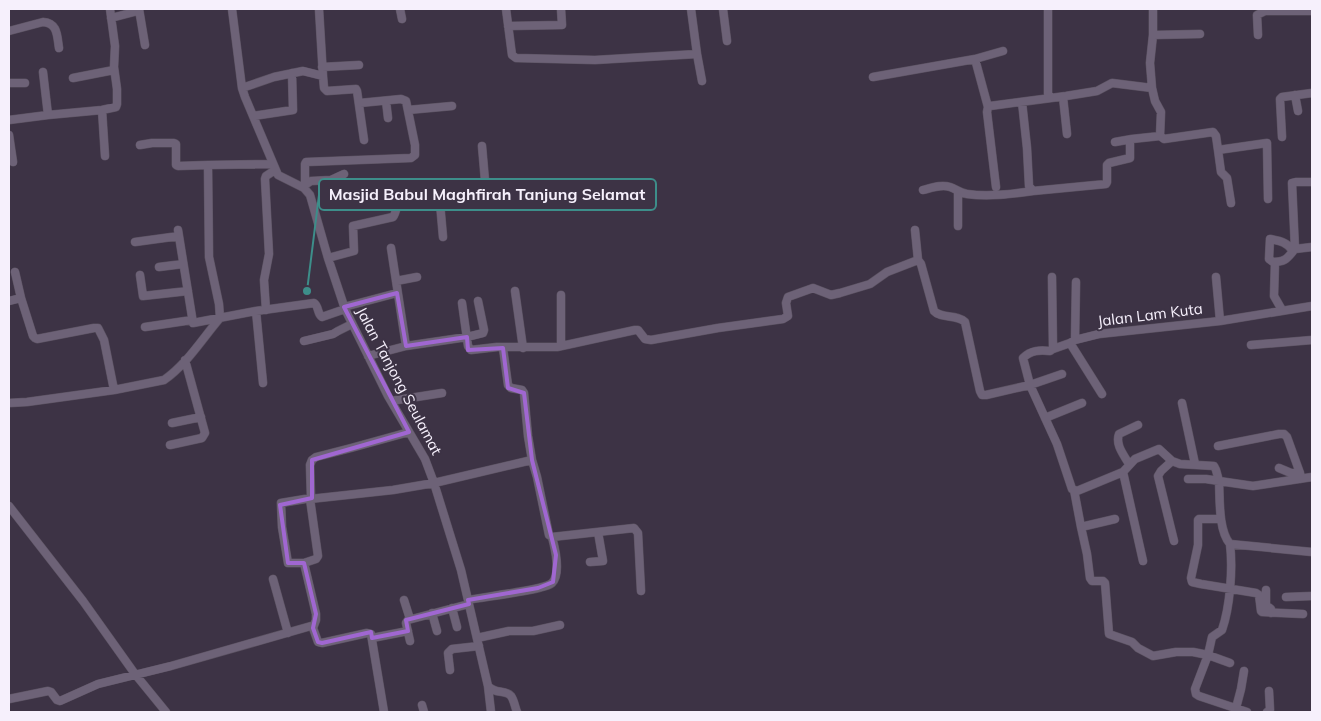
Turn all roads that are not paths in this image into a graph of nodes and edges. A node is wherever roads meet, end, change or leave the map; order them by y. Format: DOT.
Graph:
graph roads {
  1 [pos="110,9"];
  2 [pos="232,9"];
  3 [pos="319,9"];
  4 [pos="400,9"];
  5 [pos="506,9"];
  6 [pos="561,9"];
  7 [pos="691,9"];
  8 [pos="723,9"];
  9 [pos="1048,9"];
  10 [pos="1153,9"];
  11 [pos="136,10"];
  12 [pos="1265,10"];
  13 [pos="1312,11"];
  14 [pos="111,18"];
  15 [pos="402,19"];
  16 [pos="508,26"];
  17 [pos="9,30"];
  18 [pos="1200,34"];
  19 [pos="1153,35"];
  20 [pos="1258,35"];
  21 [pos="727,42"];
  22 [pos="146,45"];
  23 [pos="59,48"];
  24 [pos="1003,51"];
  25 [pos="697,54"];
  26 [pos="975,59"];
  27 [pos="359,65"];
  28 [pos="322,67"];
  29 [pos="114,70"];
  30 [pos="43,72"];
  31 [pos="292,73"];
  32 [pos="323,76"];
  33 [pos="873,77"];
  34 [pos="73,78"];
  35 [pos="702,81"];
  36 [pos="9,83"];
  37 [pos="25,84"];
  38 [pos="242,88"];
  39 [pos="1152,88"];
  40 [pos="1312,93"];
  41 [pos="1295,95"];
  42 [pos="1064,96"];
  43 [pos="1051,98"];
  44 [pos="386,101"];
  45 [pos="1022,102"];
  46 [pos="360,103"];
  47 [pos="452,106"];
  48 [pos="988,107"];
  49 [pos="102,110"];
  50 [pos="408,110"];
  51 [pos="1298,111"];
  52 [pos="48,115"];
  53 [pos="253,116"];
  54 [pos="388,118"];
  55 [pos="9,120"];
  56 [pos="1067,134"];
  57 [pos="9,135"];
  58 [pos="1160,136"];
  59 [pos="1282,137"];
  60 [pos="1132,139"];
  61 [pos="364,140"];
  62 [pos="1115,142"];
  63 [pos="140,145"];
  64 [pos="482,146"];
  65 [pos="1218,150"];
  66 [pos="105,156"];
  67 [pos="13,162"];
  68 [pos="208,164"];
  69 [pos="274,167"];
  70 [pos="344,174"];
  71 [pos="1312,182"];
  72 [pos="305,187"];
  73 [pos="996,187"];
  74 [pos="923,190"];
  75 [pos="1033,191"];
  76 [pos="439,192"];
  77 [pos="486,192"];
  78 [pos="958,192"];
  79 [pos="540,194"];
  80 [pos="1268,199"];
  81 [pos="1230,203"];
  82 [pos="958,226"];
  83 [pos="914,230"];
  84 [pos="443,237"];
  85 [pos="135,242"];
  86 [pos="1312,247"];
  87 [pos="391,248"];
  88 [pos="1294,250"];
  89 [pos="328,258"];
  90 [pos="918,260"];
  91 [pos="1274,262"];
  92 [pos="183,264"];
  93 [pos="159,268"];
  94 [pos="15,272"];
  95 [pos="140,275"];
  96 [pos="1052,277"];
  97 [pos="1216,277"];
  98 [pos="417,278"];
  99 [pos="396,281"];
  100 [pos="1076,282"];
  101 [pos="188,291"];
  102 [pos="515,291"];
  103 [pos="397,293"];
  104 [pos="561,295"];
  105 [pos="21,298"];
  106 [pos="9,301"];
  107 [pos="478,301"];
  108 [pos="462,303"];
  109 [pos="1312,306"];
  110 [pos="345,308"];
  111 [pos="266,310"];
  112 [pos="1282,310"];
  113 [pos="256,311"];
  114 [pos="220,318"];
  115 [pos="192,320"];
  116 [pos="1220,320"];
  117 [pos="352,324"];
  118 [pos="145,327"];
  119 [pos="467,337"];
  120 [pos="1312,340"];
  121 [pos="304,341"];
  122 [pos="1073,341"];
  123 [pos="1251,344"];
  124 [pos="406,346"];
  125 [pos="561,346"];
  126 [pos="504,348"];
  127 [pos="523,348"];
  128 [pos="1053,349"];
  129 [pos="368,356"];
  130 [pos="185,360"];
  131 [pos="1062,374"];
  132 [pos="263,383"];
  133 [pos="1030,386"];
  134 [pos="114,390"];
  135 [pos="442,393"];
  136 [pos="1102,394"];
  137 [pos="391,401"];
  138 [pos="9,403"];
  139 [pos="1082,403"];
  140 [pos="1182,403"];
  141 [pos="201,417"];
  142 [pos="1045,418"];
  143 [pos="172,423"];
  144 [pos="1138,425"];
  145 [pos="409,432"];
  146 [pos="170,445"];
  147 [pos="1218,446"];
  148 [pos="532,460"];
  149 [pos="1172,461"];
  150 [pos="1129,464"];
  151 [pos="1195,464"];
  152 [pos="1278,468"];
  153 [pos="1123,472"];
  154 [pos="1300,476"];
  155 [pos="1312,477"];
  156 [pos="1188,479"];
  157 [pos="1218,481"];
  158 [pos="434,483"];
  159 [pos="1074,490"];
  160 [pos="310,499"];
  161 [pos="9,506"];
  162 [pos="1115,519"];
  163 [pos="1221,519"];
  164 [pos="1081,527"];
  165 [pos="598,532"];
  166 [pos="552,537"];
  167 [pos="1174,541"];
  168 [pos="1230,544"];
  169 [pos="1312,552"];
  170 [pos="1143,561"];
  171 [pos="590,562"];
  172 [pos="304,563"];
  173 [pos="273,579"];
  174 [pos="1229,588"];
  175 [pos="1266,590"];
  176 [pos="641,591"];
  177 [pos="1312,596"];
  178 [pos="1286,597"];
  179 [pos="404,600"];
  180 [pos="469,602"];
  181 [pos="452,608"];
  182 [pos="1272,613"];
  183 [pos="432,614"];
  184 [pos="1303,614"];
  185 [pos="410,619"];
  186 [pos="560,625"];
  187 [pos="457,627"];
  188 [pos="313,628"];
  189 [pos="408,631"];
  190 [pos="437,631"];
  191 [pos="288,633"];
  192 [pos="372,638"];
  193 [pos="410,641"];
  194 [pos="478,642"];
  195 [pos="1208,655"];
  196 [pos="1230,663"];
  197 [pos="450,670"];
  198 [pos="1244,671"];
  199 [pos="134,674"];
  200 [pos="488,686"];
  201 [pos="1268,691"];
  202 [pos="9,699"];
  203 [pos="1236,708"];
  204 [pos="1226,709"];
  205 [pos="166,712"];
  206 [pos="384,712"];
  207 [pos="492,712"];
  208 [pos="517,712"];
  209 [pos="1247,712"];
  210 [pos="1267,712"];
  1 -- 14 [label="street"];
  2 -- 38 [label="street"];
  3 -- 28 [label="street"];
  4 -- 15 [label="street"];
  5 -- 16 [label="street"];
  6 -- 16 [label="street"];
  7 -- 25 [label="street"];
  8 -- 21 [label="street"];
  9 -- 43 [label="street"];
  10 -- 19 [label="street"];
  11 -- 14 [label="street"];
  11 -- 22 [label="street"];
  12 -- 13 [label="street"];
  12 -- 20 [label="street"];
  14 -- 29 [label="street"];
  16 -- 25 [label="street"];
  17 -- 23 [label="street"];
  18 -- 19 [label="street"];
  19 -- 39 [label="street"];
  24 -- 26 [label="street"];
  25 -- 35 [label="street"];
  26 -- 33 [label="street"];
  26 -- 48 [label="street"];
  27 -- 28 [label="street"];
  28 -- 32 [label="street"];
  29 -- 34 [label="street"];
  29 -- 49 [label="street"];
  30 -- 52 [label="street"];
  31 -- 32 [label="street"];
  31 -- 38 [label="street"];
  31 -- 53 [label="street"];
  32 -- 46 [label="street"];
  36 -- 37 [label="street"];
  38 -- 53 [label="street"];
  39 -- 42 [label="street"];
  39 -- 58 [label="street"];
  40 -- 41 [label="street"];
  41 -- 51 [label="street"];
  41 -- 59 [label="street"];
  42 -- 43 [label="street"];
  42 -- 56 [label="street"];
  43 -- 45 [label="street"];
  44 -- 46 [label="street"];
  44 -- 50 [label="street"];
  44 -- 54 [label="street"];
  45 -- 48 [label="street"];
  45 -- 75 [label="street"];
  46 -- 61 [label="street"];
  47 -- 50 [label="street"];
  48 -- 73 [label="street"];
  49 -- 52 [label="street"];
  49 -- 66 [label="street"];
  50 -- 72 [label="street"];
  52 -- 55 [label="street"];
  53 -- 69 [label="street"];
  57 -- 67 [label="street"];
  58 -- 60 [label="street"];
  58 -- 65 [label="street"];
  60 -- 62 [label="street"];
  60 -- 75 [label="street"];
  63 -- 68 [label="street"];
  64 -- 77 [label="street"];
  65 -- 80 [label="street"];
  65 -- 81 [label="street"];
  68 -- 69 [label="street"];
  68 -- 114 [label="street"];
  69 -- 72 [label="street"];
  69 -- 111 [label="street"];
  70 -- 72 [label="street"];
  71 -- 88 [label="street"];
  72 -- 89 [label="street, Jalan Tanjong Seulamat"];
  74 -- 78 [label="street"];
  75 -- 78 [label="street"];
  76 -- 77 [label="street"];
  76 -- 84 [label="street"];
  76 -- 89 [label="street"];
  77 -- 79 [label="street"];
  78 -- 82 [label="street"];
  83 -- 90 [label="street"];
  85 -- 92 [label="street"];
  86 -- 88 [label="street"];
  87 -- 99 [label="street"];
  88 -- 91 [label="street"];
  88 -- 91 [label="street"];
  89 -- 110 [label="street, Jalan Tanjong Seulamat"];
  90 -- 125 [label="street"];
  90 -- 133 [label="street"];
  91 -- 112 [label="street"];
  92 -- 93 [label="street"];
  92 -- 101 [label="street"];
  94 -- 105 [label="street"];
  95 -- 101 [label="street"];
  96 -- 128 [label="street"];
  97 -- 116 [label="street"];
  98 -- 99 [label="street"];
  99 -- 103 [label="street"];
  100 -- 122 [label="street"];
  101 -- 115 [label="street"];
  102 -- 127 [label="street"];
  103 -- 110 [label="street"];
  103 -- 124 [label="street"];
  104 -- 125 [label="street"];
  105 -- 106 [label="street"];
  105 -- 134 [label="street"];
  107 -- 119 [label="street"];
  108 -- 119 [label="street"];
  109 -- 112 [label="street, Jalan Lam Kuta"];
  110 -- 111 [label="street"];
  110 -- 117 [label="street, Jalan Tanjong Seulamat"];
  111 -- 113 [label="street"];
  112 -- 116 [label="street, Jalan Lam Kuta"];
  113 -- 114 [label="street"];
  113 -- 132 [label="street"];
  114 -- 115 [label="street"];
  114 -- 130 [label="street"];
  115 -- 118 [label="street"];
  116 -- 122 [label="street, Jalan Lam Kuta"];
  117 -- 121 [label="street"];
  117 -- 129 [label="street, Jalan Tanjong Seulamat"];
  119 -- 124 [label="street"];
  119 -- 126 [label="street"];
  120 -- 123 [label="street"];
  122 -- 128 [label="street, Jalan Lam Kuta"];
  122 -- 136 [label="street"];
  124 -- 129 [label="street"];
  125 -- 127 [label="street"];
  126 -- 127 [label="street"];
  126 -- 148 [label="street"];
  128 -- 133 [label="street, Jalan Lam Kuta"];
  129 -- 137 [label="street, Jalan Tanjong Seulamat"];
  130 -- 134 [label="street"];
  130 -- 141 [label="street"];
  131 -- 133 [label="street"];
  133 -- 142 [label="street"];
  134 -- 138 [label="street"];
  135 -- 137 [label="street"];
  137 -- 145 [label="street, Jalan Tanjong Seulamat"];
  139 -- 142 [label="street"];
  140 -- 151 [label="street"];
  141 -- 143 [label="street"];
  141 -- 146 [label="street"];
  142 -- 159 [label="street"];
  144 -- 150 [label="street"];
  145 -- 158 [label="street, Jalan Tanjong Seulamat"];
  145 -- 160 [label="street"];
  147 -- 154 [label="street"];
  148 -- 158 [label="street"];
  148 -- 166 [label="street"];
  149 -- 150 [label="street"];
  149 -- 151 [label="street"];
  149 -- 167 [label="street"];
  150 -- 153 [label="street"];
  151 -- 157 [label="street"];
  152 -- 154 [label="street"];
  153 -- 159 [label="street"];
  153 -- 170 [label="street"];
  154 -- 155 [label="street"];
  154 -- 157 [label="street"];
  156 -- 157 [label="street"];
  157 -- 163 [label="street"];
  158 -- 160 [label="street"];
  158 -- 180 [label="street, Jalan Tanjong Seulamat"];
  159 -- 164 [label="street"];
  160 -- 172 [label="street"];
  160 -- 172 [label="street"];
  161 -- 199 [label="street"];
  162 -- 164 [label="street"];
  163 -- 168 [label="street"];
  163 -- 174 [label="street"];
  164 -- 195 [label="street"];
  165 -- 166 [label="street"];
  165 -- 171 [label="street"];
  165 -- 176 [label="street"];
  166 -- 180 [label="street"];
  168 -- 169 [label="street"];
  168 -- 174 [label="street"];
  172 -- 188 [label="street"];
  173 -- 191 [label="street"];
  174 -- 182 [label="street"];
  174 -- 195 [label="street"];
  175 -- 182 [label="street"];
  177 -- 178 [label="street"];
  179 -- 185 [label="street"];
  180 -- 181 [label="street"];
  180 -- 194 [label="street, Jalan Tanjong Seulamat"];
  181 -- 183 [label="street"];
  181 -- 187 [label="street"];
  182 -- 184 [label="street"];
  183 -- 185 [label="street"];
  183 -- 190 [label="street"];
  185 -- 189 [label="street"];
  186 -- 194 [label="street"];
  188 -- 191 [label="street"];
  188 -- 192 [label="street"];
  189 -- 192 [label="street"];
  189 -- 193 [label="street"];
  191 -- 199 [label="street"];
  192 -- 206 [label="street"];
  194 -- 197 [label="street"];
  194 -- 200 [label="street, Jalan Tanjong Seulamat"];
  195 -- 196 [label="street"];
  195 -- 204 [label="street"];
  198 -- 203 [label="street"];
  199 -- 202 [label="street"];
  199 -- 205 [label="street"];
  200 -- 207 [label="street, Jalan Tanjong Seulamat"];
  200 -- 208 [label="street"];
  201 -- 210 [label="street"];
  203 -- 204 [label="street"];
  203 -- 209 [label="street"];
}
